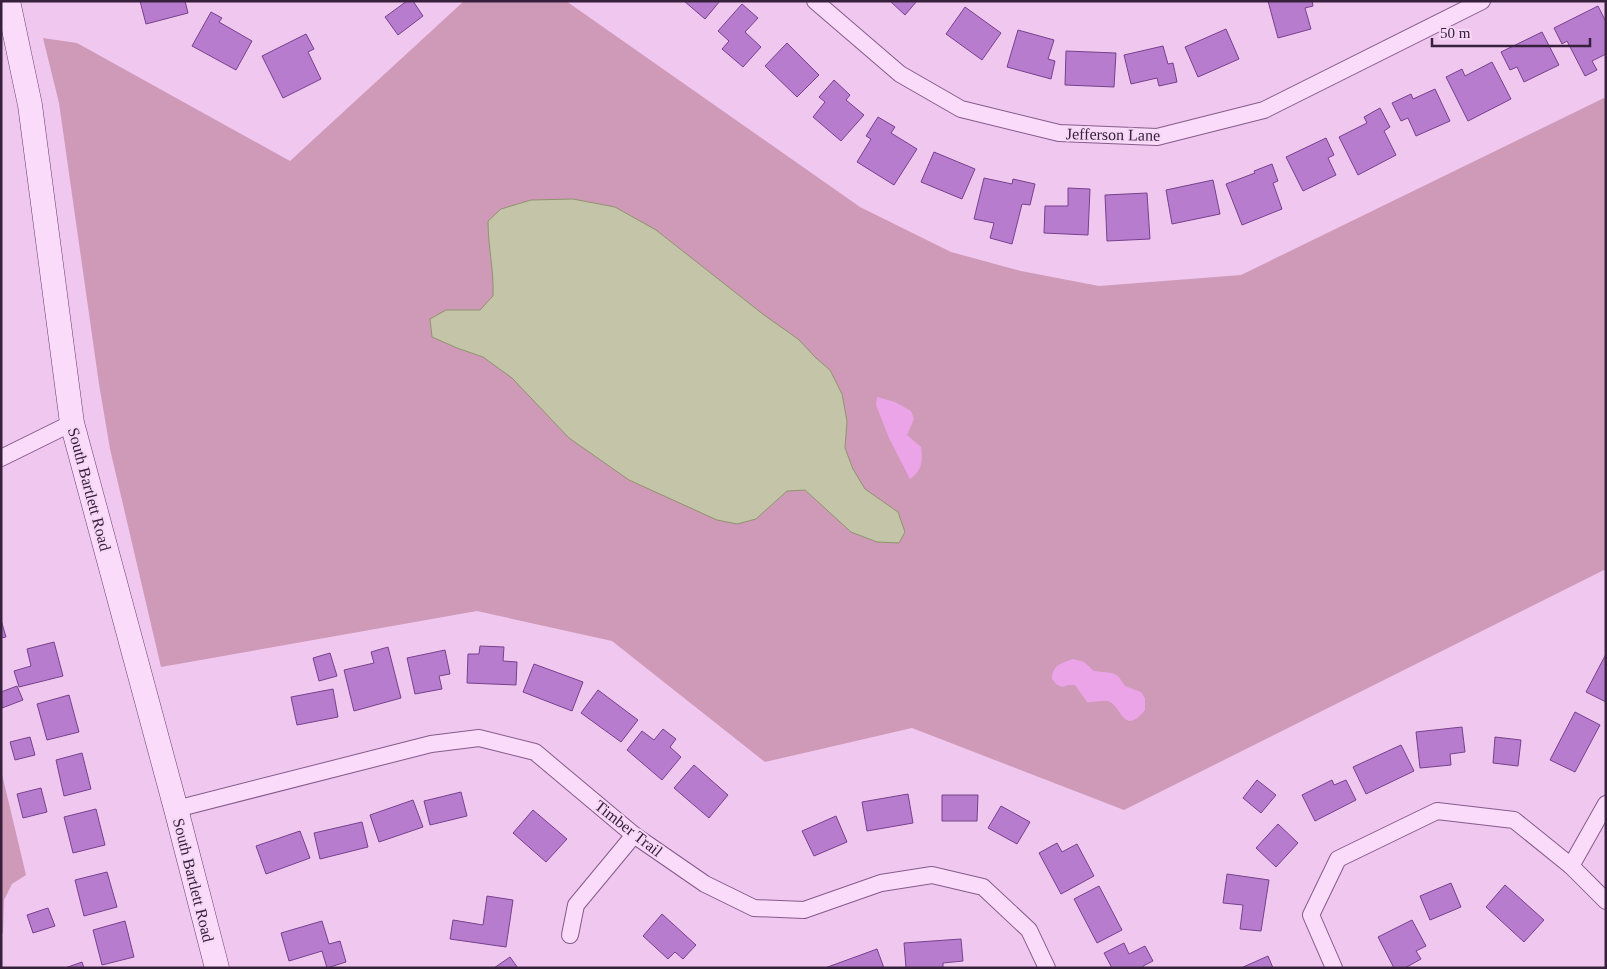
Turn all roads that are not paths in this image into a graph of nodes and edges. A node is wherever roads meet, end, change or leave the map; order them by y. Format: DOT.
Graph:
graph roads {
  1 [pos="8,1"];
  2 [pos="815,1"];
  3 [pos="1482,1"];
  4 [pos="72,423"];
  5 [pos="1,458"];
  6 [pos="1606,804"];
  7 [pos="176,809"];
  8 [pos="634,835"];
  9 [pos="1571,866"];
  10 [pos="1606,901"];
  11 [pos="570,935"];
  12 [pos="217,968"];
  13 [pos="1047,968"];
  14 [pos="1334,968"];
  1 -- 4 [label="main road, South Bartlett Road"];
  2 -- 3 [label="street, Jefferson Lane"];
  4 -- 5 [label="street"];
  4 -- 7 [label="main road, South Bartlett Road"];
  6 -- 9 [label="street"];
  7 -- 8 [label="street, Timber Trail"];
  7 -- 12 [label="main road, South Bartlett Road"];
  8 -- 11 [label="street"];
  8 -- 13 [label="street, Timber Trail"];
  9 -- 10 [label="street"];
  9 -- 14 [label="street"];
}
